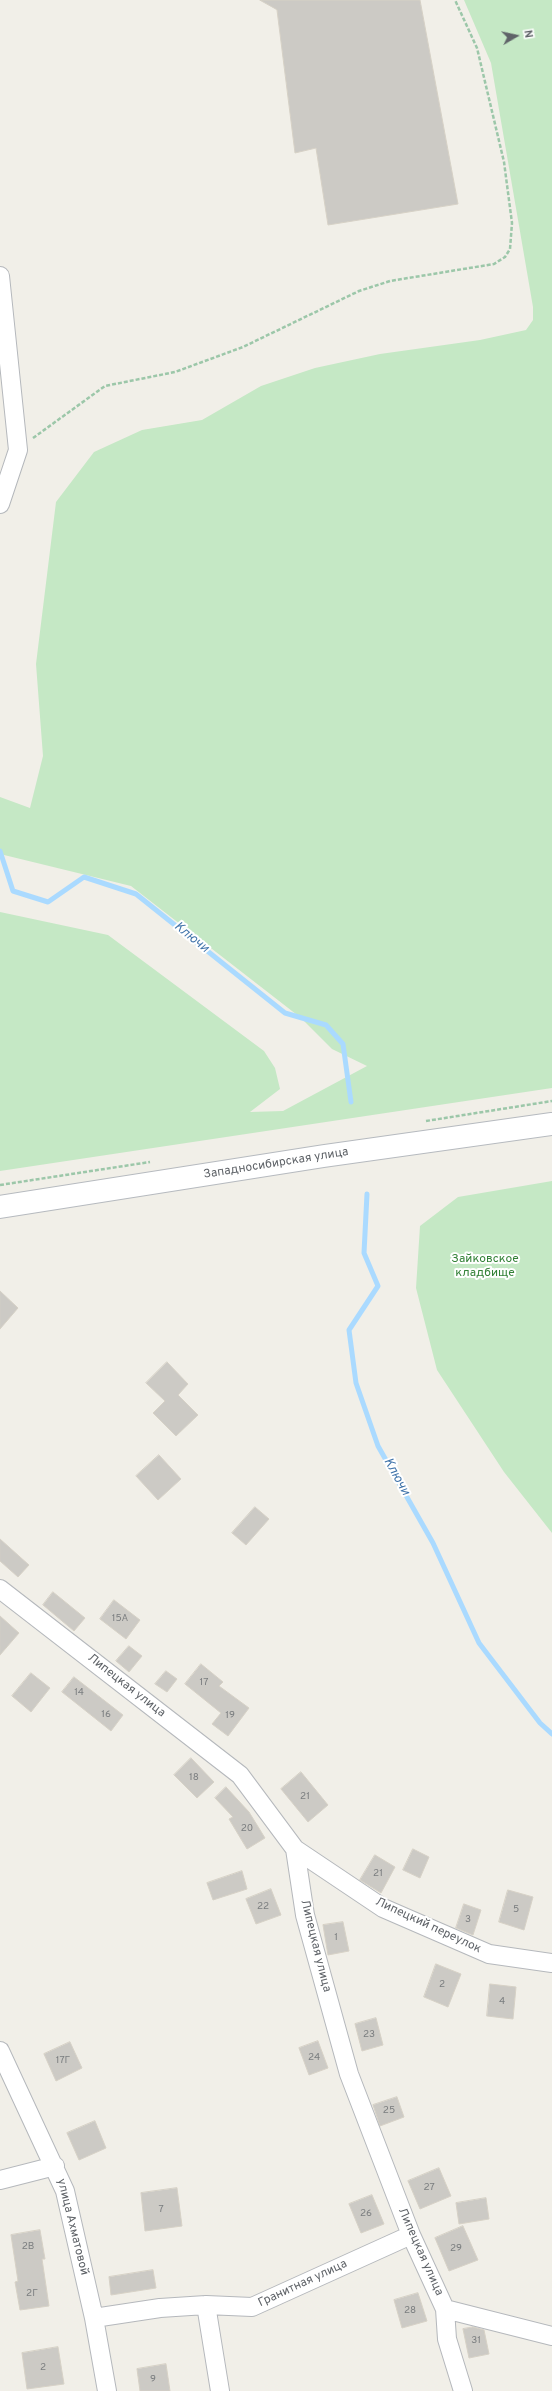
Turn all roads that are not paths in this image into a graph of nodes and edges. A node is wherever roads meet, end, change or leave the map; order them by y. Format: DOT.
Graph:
graph roads {
  1 [pos="0,276"];
  2 [pos="0,504"];
  3 [pos="552,1124"];
  4 [pos="0,1207"];
  5 [pos="0,1589"];
  6 [pos="295,1850"];
  7 [pos="552,1963"];
  8 [pos="0,2051"];
  9 [pos="55,2166"];
  10 [pos="0,2180"];
  11 [pos="411,2235"];
  12 [pos="206,2305"];
  13 [pos="445,2309"];
  14 [pos="94,2318"];
  15 [pos="552,2336"];
  16 [pos="107,2391"];
  17 [pos="220,2391"];
  18 [pos="463,2391"];
  1 -- 2 [label="street"];
  3 -- 4 [label="main road, Западносибирская улица"];
  5 -- 6 [label="street, Липецкая улица"];
  6 -- 7 [label="street, Липецкий переулок"];
  6 -- 11 [label="street, Липецкая улица"];
  8 -- 9 [label="street, улица Ахматовой"];
  9 -- 10 [label="street"];
  9 -- 14 [label="street, улица Ахматовой"];
  11 -- 12 [label="street, Гранитная улица"];
  11 -- 13 [label="street, Липецкая улица"];
  12 -- 14 [label="street, Гранитная улица"];
  12 -- 17 [label="street"];
  13 -- 15 [label="street"];
  13 -- 18 [label="street, Липецкая улица"];
  14 -- 16 [label="street, улица Ахматовой"];
}
